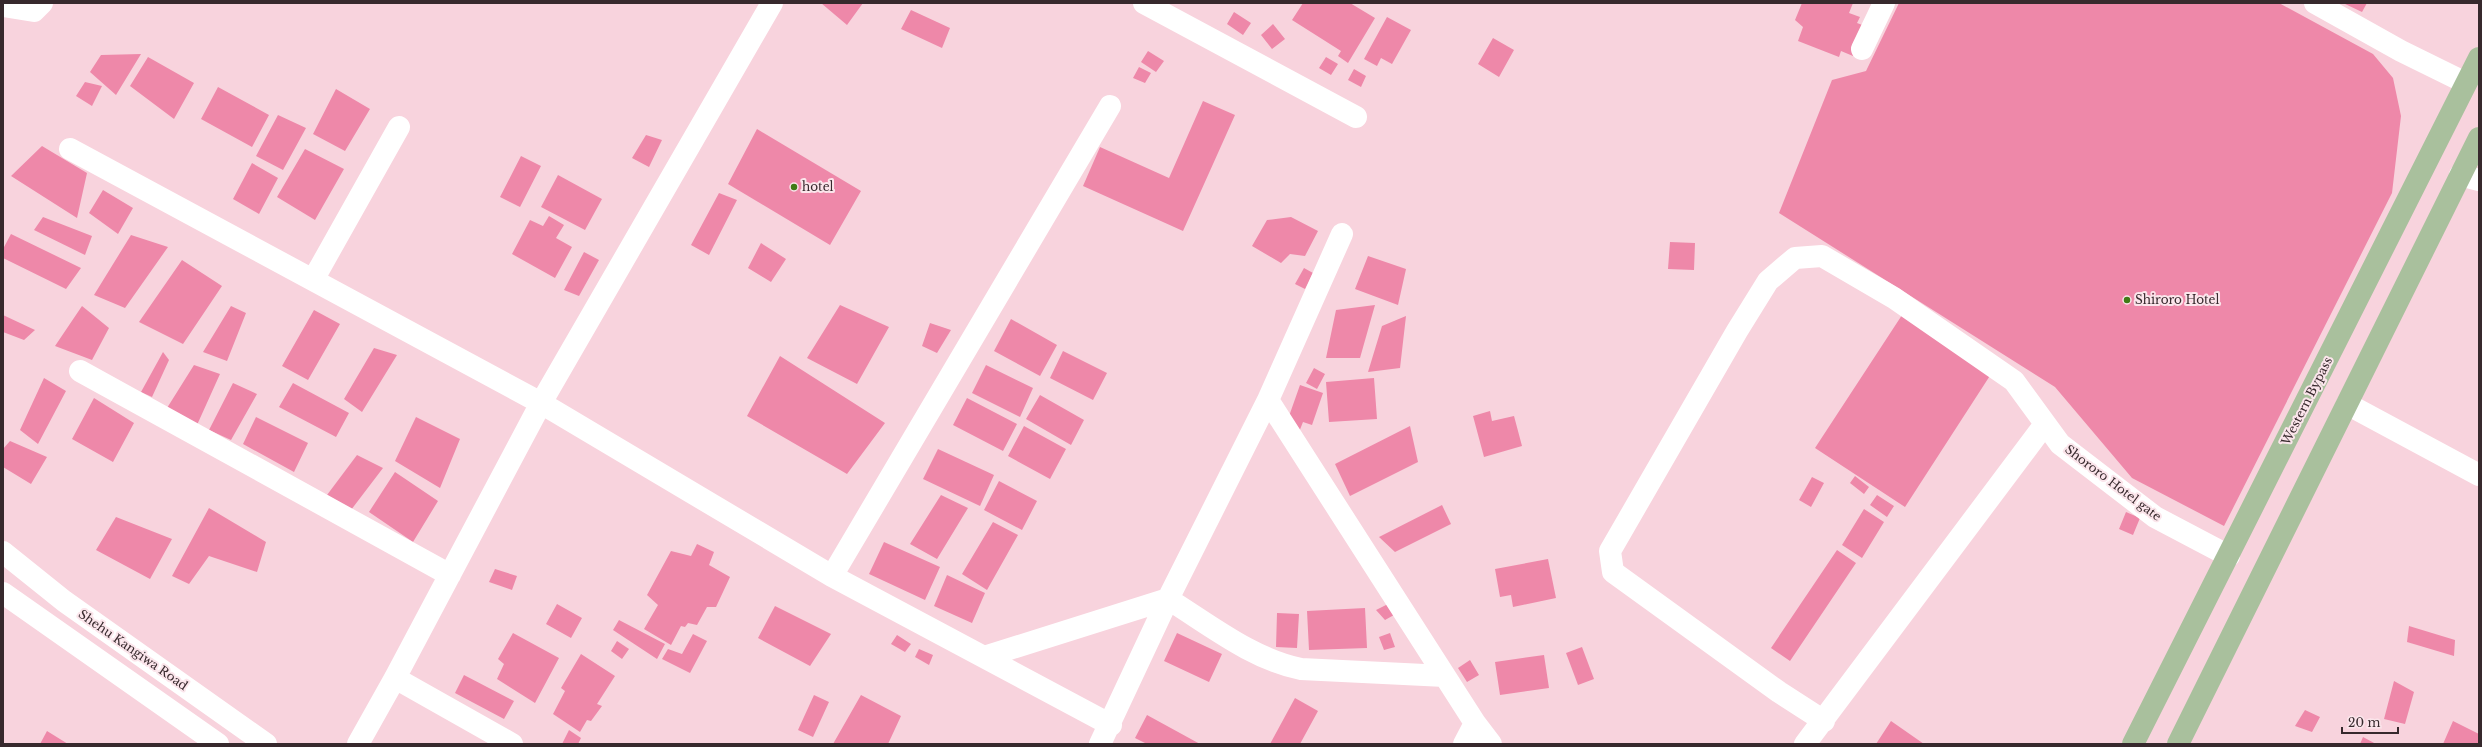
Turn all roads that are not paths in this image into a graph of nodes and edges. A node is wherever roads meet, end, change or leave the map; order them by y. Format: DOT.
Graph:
graph roads {
  1 [pos="42,3"];
  2 [pos="772,3"];
  3 [pos="1144,3"];
  4 [pos="1884,3"];
  5 [pos="2315,3"];
  6 [pos="3,6"];
  7 [pos="1862,49"];
  8 [pos="2479,58"];
  9 [pos="2466,83"];
  10 [pos="1110,106"];
  11 [pos="1356,117"];
  12 [pos="399,127"];
  13 [pos="2479,138"];
  14 [pos="70,149"];
  15 [pos="2469,178"];
  16 [pos="1342,234"];
  17 [pos="313,280"];
  18 [pos="80,371"];
  19 [pos="1268,400"];
  20 [pos="541,403"];
  21 [pos="2347,404"];
  22 [pos="2045,424"];
  23 [pos="2479,475"];
  24 [pos="3,552"];
  25 [pos="2229,556"];
  26 [pos="450,576"];
  27 [pos="832,576"];
  28 [pos="3,593"];
  29 [pos="1168,599"];
  30 [pos="984,656"];
  31 [pos="1445,676"];
  32 [pos="395,678"];
  33 [pos="1824,721"];
  34 [pos="1475,723"];
  35 [pos="1111,725"];
  36 [pos="218,744"];
  37 [pos="266,744"];
  38 [pos="358,744"];
  39 [pos="512,744"];
  40 [pos="1100,744"];
  41 [pos="1464,744"];
  42 [pos="1491,744"];
  43 [pos="1805,744"];
  44 [pos="2133,744"];
  45 [pos="2178,744"];
  1 -- 6 [label="street"];
  2 -- 20 [label="street"];
  3 -- 11 [label="street"];
  4 -- 7 [label="street"];
  5 -- 9 [label="street"];
  8 -- 9 [label="main road, Western Bypass"];
  9 -- 25 [label="main road, Western Bypass"];
  10 -- 27 [label="street"];
  12 -- 17 [label="street"];
  13 -- 15 [label="main road"];
  14 -- 17 [label="street"];
  15 -- 21 [label="main road"];
  16 -- 19 [label="street"];
  17 -- 20 [label="street"];
  18 -- 26 [label="street"];
  19 -- 29 [label="street"];
  19 -- 31 [label="street"];
  20 -- 26 [label="street"];
  20 -- 27 [label="street"];
  21 -- 23 [label="street"];
  21 -- 45 [label="main road"];
  22 -- 25 [label="street, Shororo Hotel gate"];
  22 -- 33 [label="street"];
  22 -- 33 [label="street, Shororo Hotel gate"];
  24 -- 37 [label="street, Shehu Kangiwa Road"];
  25 -- 44 [label="main road, Western Bypass"];
  26 -- 32 [label="street"];
  27 -- 30 [label="street"];
  28 -- 36 [label="street"];
  29 -- 30 [label="street"];
  29 -- 31 [label="street"];
  29 -- 35 [label="street"];
  30 -- 35 [label="street"];
  31 -- 34 [label="street"];
  32 -- 38 [label="street"];
  32 -- 39 [label="street"];
  33 -- 43 [label="street"];
  34 -- 41 [label="street"];
  34 -- 42 [label="street"];
  35 -- 40 [label="street"];
}
